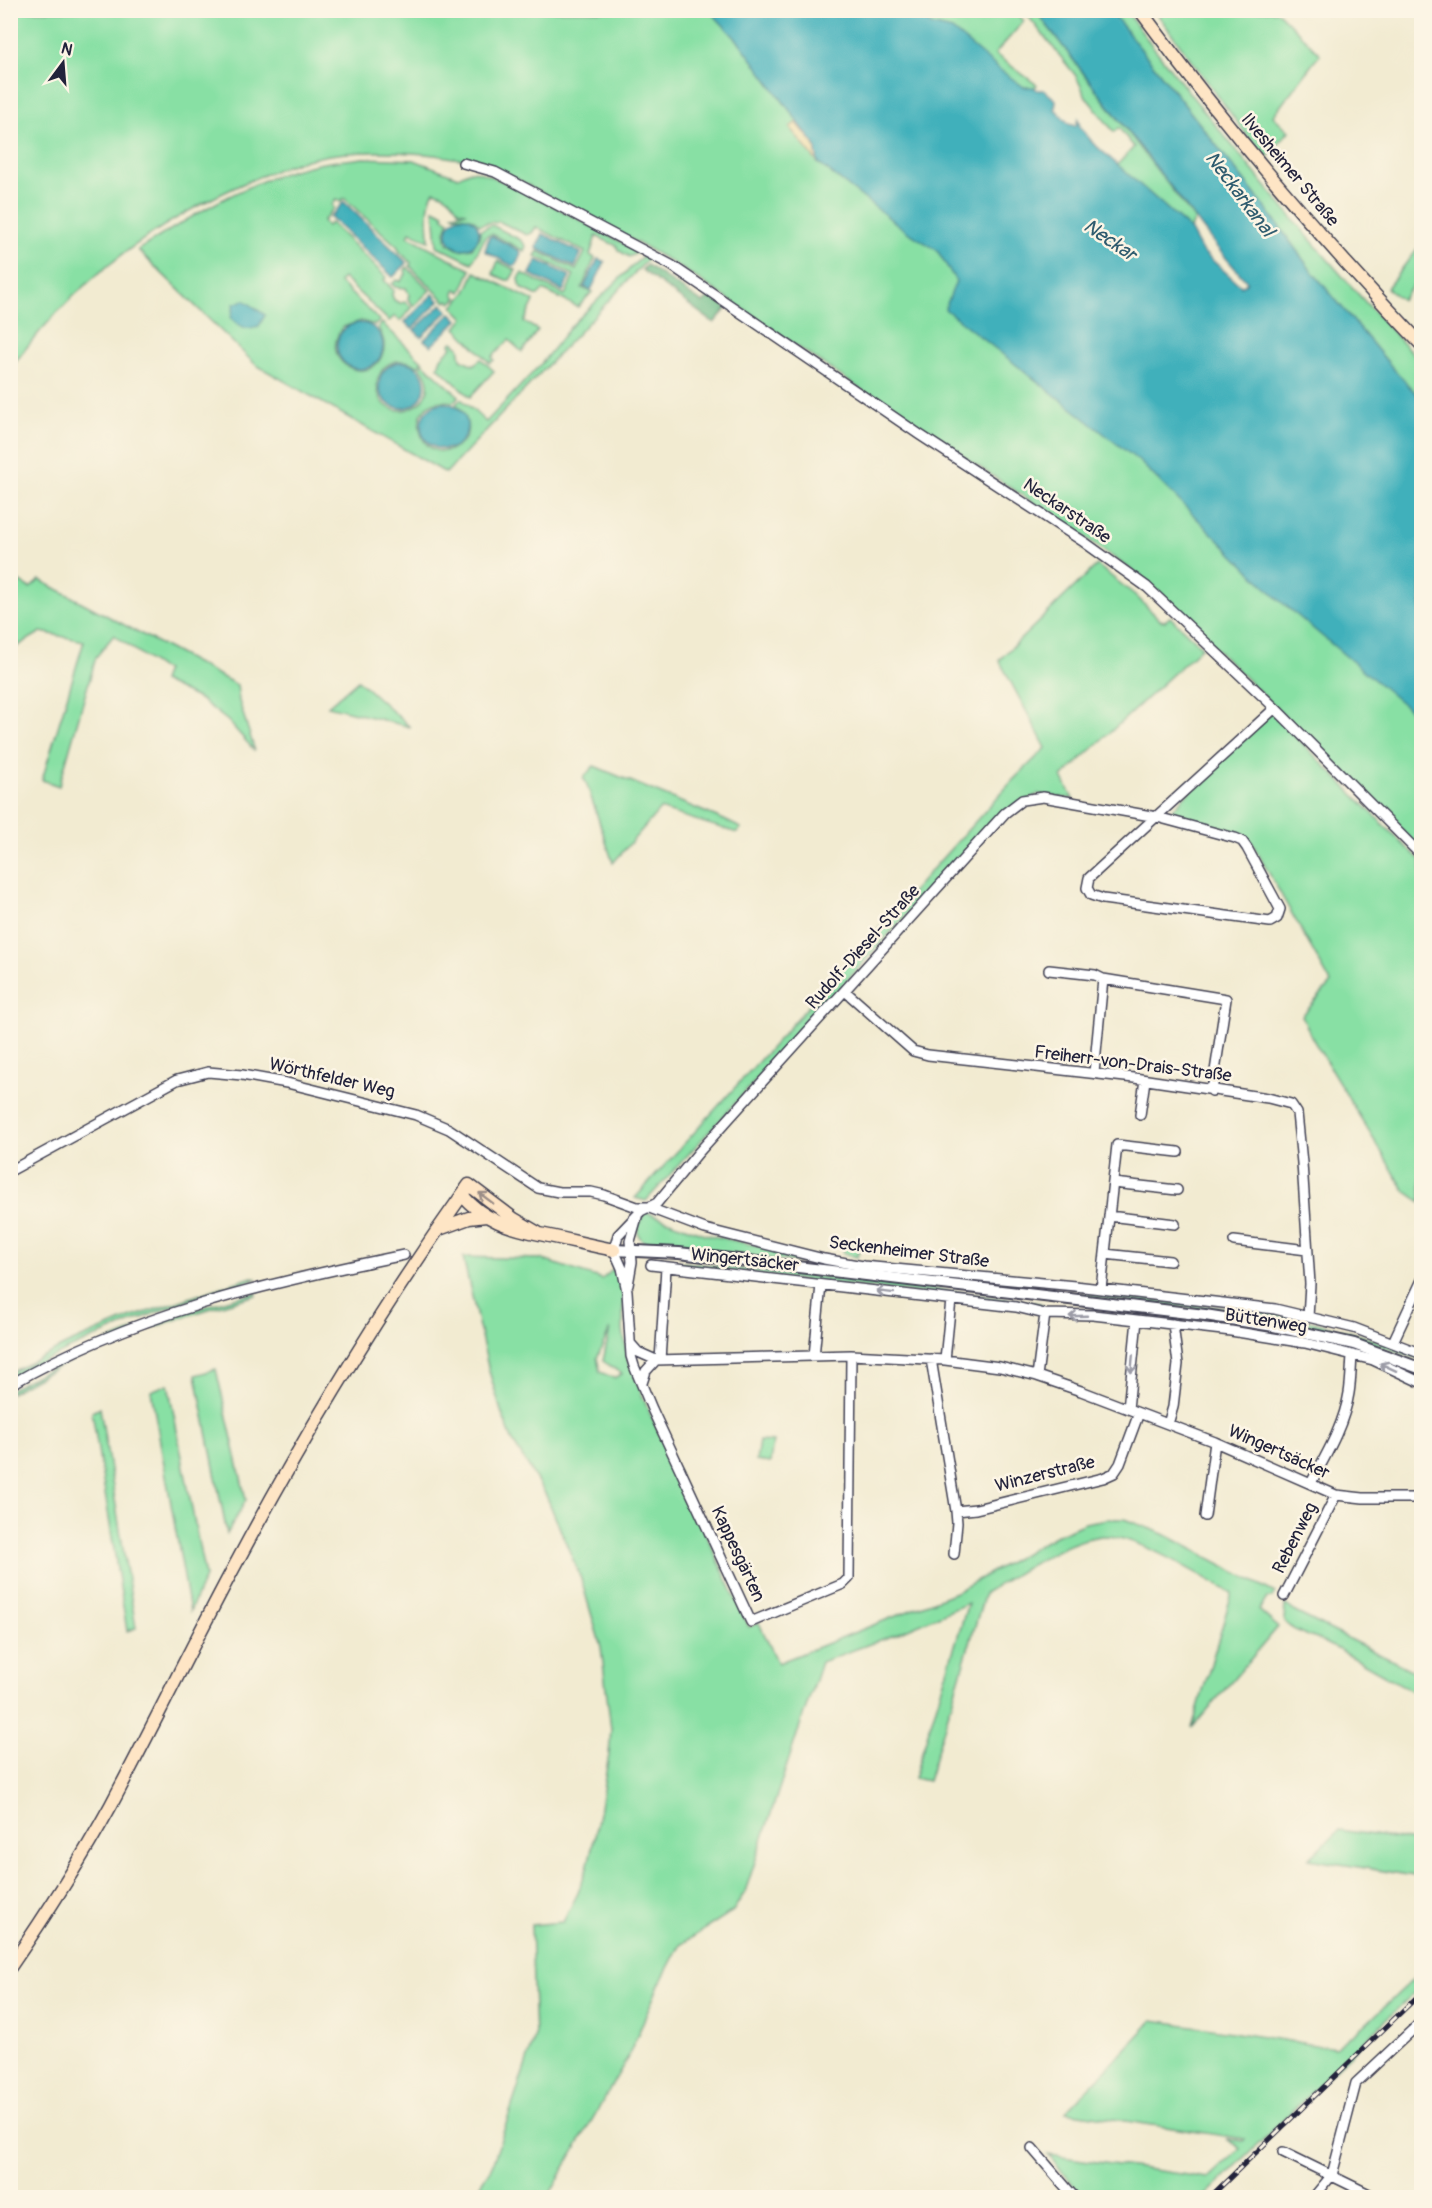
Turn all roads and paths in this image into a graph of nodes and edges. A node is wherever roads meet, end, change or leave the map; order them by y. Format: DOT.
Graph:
graph roads {
  1 [pos="1140,10"];
  2 [pos="463,163"];
  3 [pos="1422,345"];
  4 [pos="1275,708"];
  5 [pos="1157,817"];
  6 [pos="1422,856"];
  7 [pos="1049,970"];
  8 [pos="1102,979"];
  9 [pos="845,991"];
  10 [pos="1094,1073"];
  11 [pos="1145,1080"];
  12 [pos="1212,1090"];
  13 [pos="1140,1116"];
  14 [pos="1178,1152"];
  15 [pos="10,1171"];
  16 [pos="1113,1182"];
  17 [pos="466,1190"];
  18 [pos="1177,1190"];
  19 [pos="647,1207"];
  20 [pos="486,1216"];
  21 [pos="1109,1216"];
  22 [pos="637,1217"];
  23 [pos="1175,1224"];
  24 [pos="439,1229"];
  25 [pos="538,1233"];
  26 [pos="1234,1241"];
  27 [pos="614,1250"];
  28 [pos="1307,1250"];
  29 [pos="631,1251"];
  30 [pos="1105,1254"];
  31 [pos="404,1255"];
  32 [pos="1170,1261"];
  33 [pos="651,1265"];
  34 [pos="666,1268"];
  35 [pos="1422,1280"];
  36 [pos="821,1285"];
  37 [pos="1101,1289"];
  38 [pos="627,1291"];
  39 [pos="951,1300"];
  40 [pos="1045,1314"];
  41 [pos="1308,1317"];
  42 [pos="1137,1320"];
  43 [pos="1173,1324"];
  44 [pos="1393,1342"];
  45 [pos="630,1343"];
  46 [pos="1422,1354"];
  47 [pos="851,1355"];
  48 [pos="814,1356"];
  49 [pos="1352,1356"];
  50 [pos="931,1359"];
  51 [pos="658,1360"];
  52 [pos="945,1360"];
  53 [pos="1422,1369"];
  54 [pos="1037,1376"];
  55 [pos="642,1383"];
  56 [pos="1422,1383"];
  57 [pos="10,1385"];
  58 [pos="1128,1409"];
  59 [pos="1139,1413"];
  60 [pos="1168,1424"];
  61 [pos="1215,1442"];
  62 [pos="1311,1483"];
  63 [pos="1336,1495"];
  64 [pos="1422,1498"];
  65 [pos="956,1511"];
  66 [pos="1205,1516"];
  67 [pos="954,1554"];
  68 [pos="1284,1596"];
  69 [pos="10,1967"];
  70 [pos="1422,2021"];
  71 [pos="1032,2148"];
  72 [pos="1283,2152"];
  73 [pos="1332,2175"];
  74 [pos="1075,2198"];
  75 [pos="1313,2198"];
  76 [pos="1377,2198"];
  1 -- 3 [label="main road, Ilvesheimer Straße"];
  2 -- 4 [label="street, Neckarstraße"];
  4 -- 5 [label="street"];
  4 -- 6 [label="street, Neckarstraße"];
  5 -- 5 [label="street, Rudolf-Diesel-Straße"];
  5 -- 9 [label="street, Rudolf-Diesel-Straße"];
  7 -- 8 [label="street"];
  8 -- 10 [label="street"];
  8 -- 12 [label="street"];
  9 -- 10 [label="street, Freiherr-von-Drais-Straße"];
  9 -- 19 [label="street, Rudolf-Diesel-Straße"];
  10 -- 11 [label="street, Freiherr-von-Drais-Straße"];
  11 -- 12 [label="street, Freiherr-von-Drais-Straße"];
  11 -- 13 [label="street"];
  12 -- 28 [label="street, Freiherr-von-Drais-Straße"];
  14 -- 16 [label="street"];
  15 -- 19 [label="street, Wörthfelder Weg"];
  16 -- 18 [label="street"];
  16 -- 21 [label="street"];
  17 -- 20 [label="main road"];
  17 -- 24 [label="main road"];
  25 -- 17 [label="main road, one-way"];
  19 -- 22 [label="street, Rudolf-Diesel-Straße"];
  19 -- 37 [label="street, Seckenheimer Straße"];
  20 -- 24 [label="main road"];
  20 -- 25 [label="main road"];
  21 -- 23 [label="street"];
  21 -- 30 [label="street"];
  22 -- 27 [label="street, Rudolf-Diesel-Straße"];
  22 -- 29 [label="street"];
  24 -- 69 [label="main road"];
  25 -- 27 [label="main road"];
  26 -- 28 [label="street"];
  27 -- 29 [label="street"];
  27 -- 38 [label="street, Kappesgärten"];
  28 -- 41 [label="street, Freiherr-von-Drais-Straße"];
  29 -- 38 [label="street, Kappesgärten"];
  29 -- 53 [label="street"];
  30 -- 32 [label="street"];
  30 -- 37 [label="street"];
  31 -- 57 [label="street"];
  33 -- 34 [label="street, Wingertsäcker"];
  34 -- 36 [label="street, Wingertsäcker"];
  34 -- 51 [label="street, Wingertsäcker"];
  35 -- 44 [label="street"];
  39 -- 36 [label="street, Wingertsäcker, one-way"];
  36 -- 48 [label="street, Wingertsäcker"];
  37 -- 41 [label="street, Seckenheimer Straße"];
  38 -- 45 [label="street, Kappesgärten"];
  39 -- 40 [label="street, Wingertsäcker"];
  39 -- 52 [label="street"];
  42 -- 40 [label="street, Wingertsäcker, one-way"];
  40 -- 54 [label="street"];
  41 -- 44 [label="street, Seckenheimer Straße"];
  42 -- 43 [label="street, Büttenweg"];
  42 -- 58 [label="street, one-way"];
  43 -- 49 [label="street, Büttenweg"];
  43 -- 60 [label="street"];
  44 -- 46 [label="street, Seckenheimer Straße"];
  45 -- 51 [label="street"];
  45 -- 55 [label="street, Kappesgärten"];
  47 -- 48 [label="street, Wingertsäcker"];
  47 -- 50 [label="street, Wingertsäcker"];
  47 -- 55 [label="street, Kappesgärten"];
  48 -- 51 [label="street, Wingertsäcker"];
  56 -- 49 [label="street, Büttenweg, one-way"];
  49 -- 62 [label="street"];
  50 -- 52 [label="street, Wingertsäcker"];
  50 -- 65 [label="street"];
  51 -- 55 [label="street, Wingertsäcker"];
  52 -- 54 [label="street, Wingertsäcker"];
  54 -- 58 [label="street, Wingertsäcker"];
  58 -- 59 [label="street, Wingertsäcker"];
  59 -- 60 [label="street, Wingertsäcker"];
  59 -- 65 [label="street, Winzerstraße"];
  60 -- 61 [label="street, Wingertsäcker"];
  61 -- 62 [label="street, Wingertsäcker"];
  61 -- 66 [label="street"];
  62 -- 63 [label="street, Wingertsäcker"];
  63 -- 64 [label="street, Wingertsäcker"];
  63 -- 68 [label="street, Rebenweg"];
  65 -- 67 [label="street"];
  70 -- 73 [label="street"];
  71 -- 74 [label="street"];
  72 -- 73 [label="street"];
  73 -- 75 [label="street"];
  73 -- 76 [label="street"];
}
